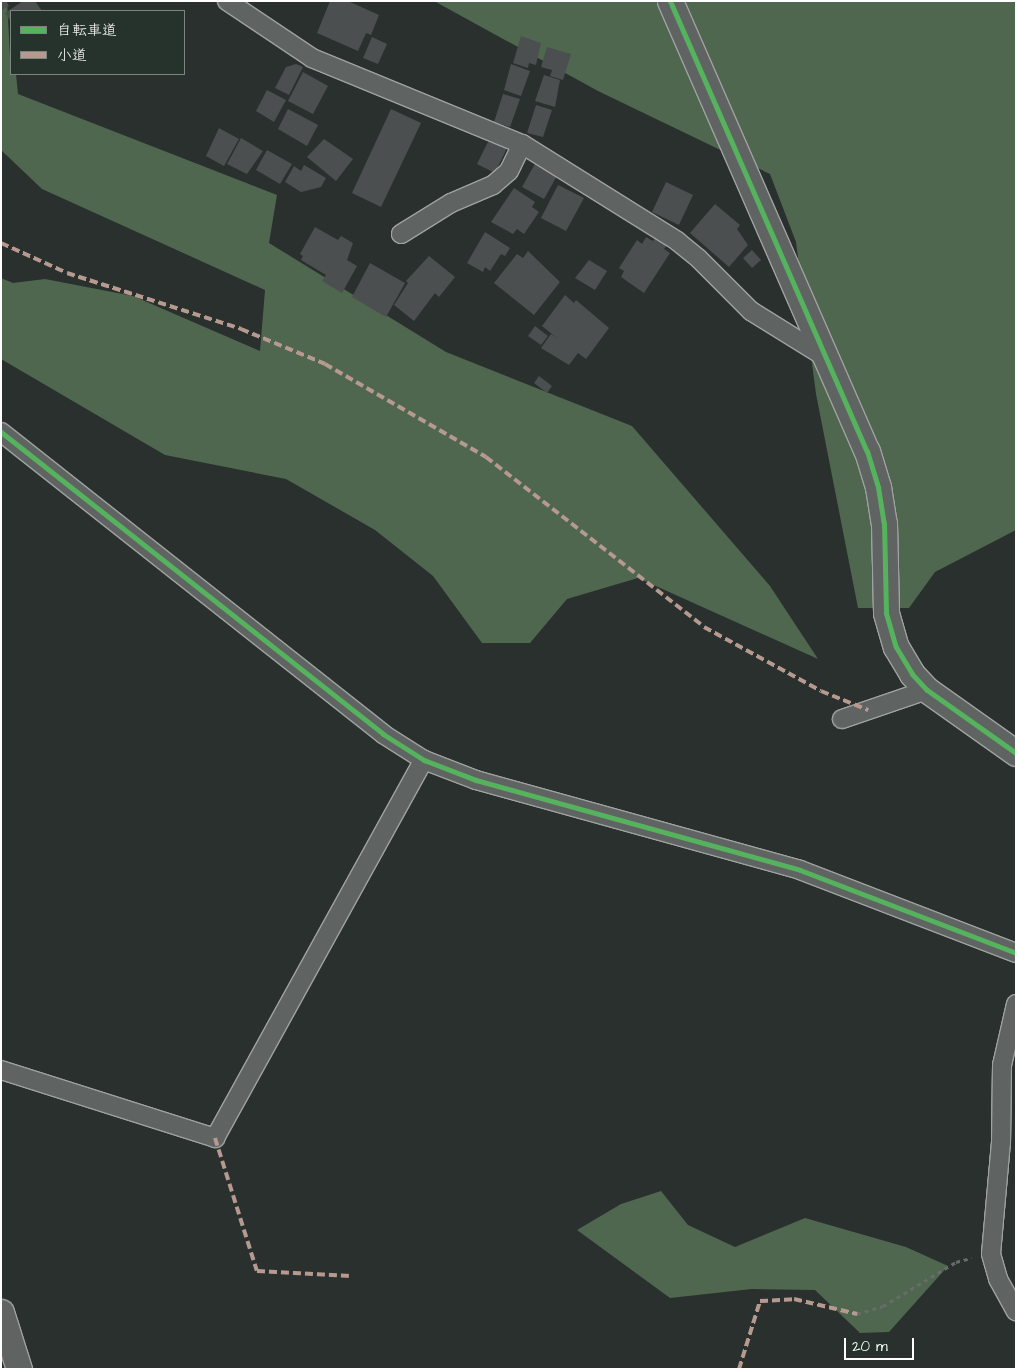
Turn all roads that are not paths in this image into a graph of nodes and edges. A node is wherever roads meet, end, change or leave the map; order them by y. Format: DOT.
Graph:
graph roads {
  1 [pos="226,1"];
  2 [pos="670,1"];
  3 [pos="522,144"];
  4 [pos="401,234"];
  5 [pos="825,357"];
  6 [pos="1,432"];
  7 [pos="927,690"];
  8 [pos="842,719"];
  9 [pos="1016,753"];
  10 [pos="424,760"];
  11 [pos="1016,954"];
  12 [pos="1016,1004"];
  13 [pos="1,1070"];
  14 [pos="1016,1311"];
  15 [pos="1,1312"];
  16 [pos="19,1369"];
  1 -- 3 [label="street"];
  2 -- 5 [label="street"];
  3 -- 4 [label="street"];
  3 -- 5 [label="street"];
  5 -- 7 [label="street"];
  6 -- 10 [label="street"];
  7 -- 8 [label="street"];
  7 -- 9 [label="street"];
  10 -- 11 [label="street"];
  10 -- 13 [label="street"];
  12 -- 14 [label="street"];
  15 -- 16 [label="street"];
}
